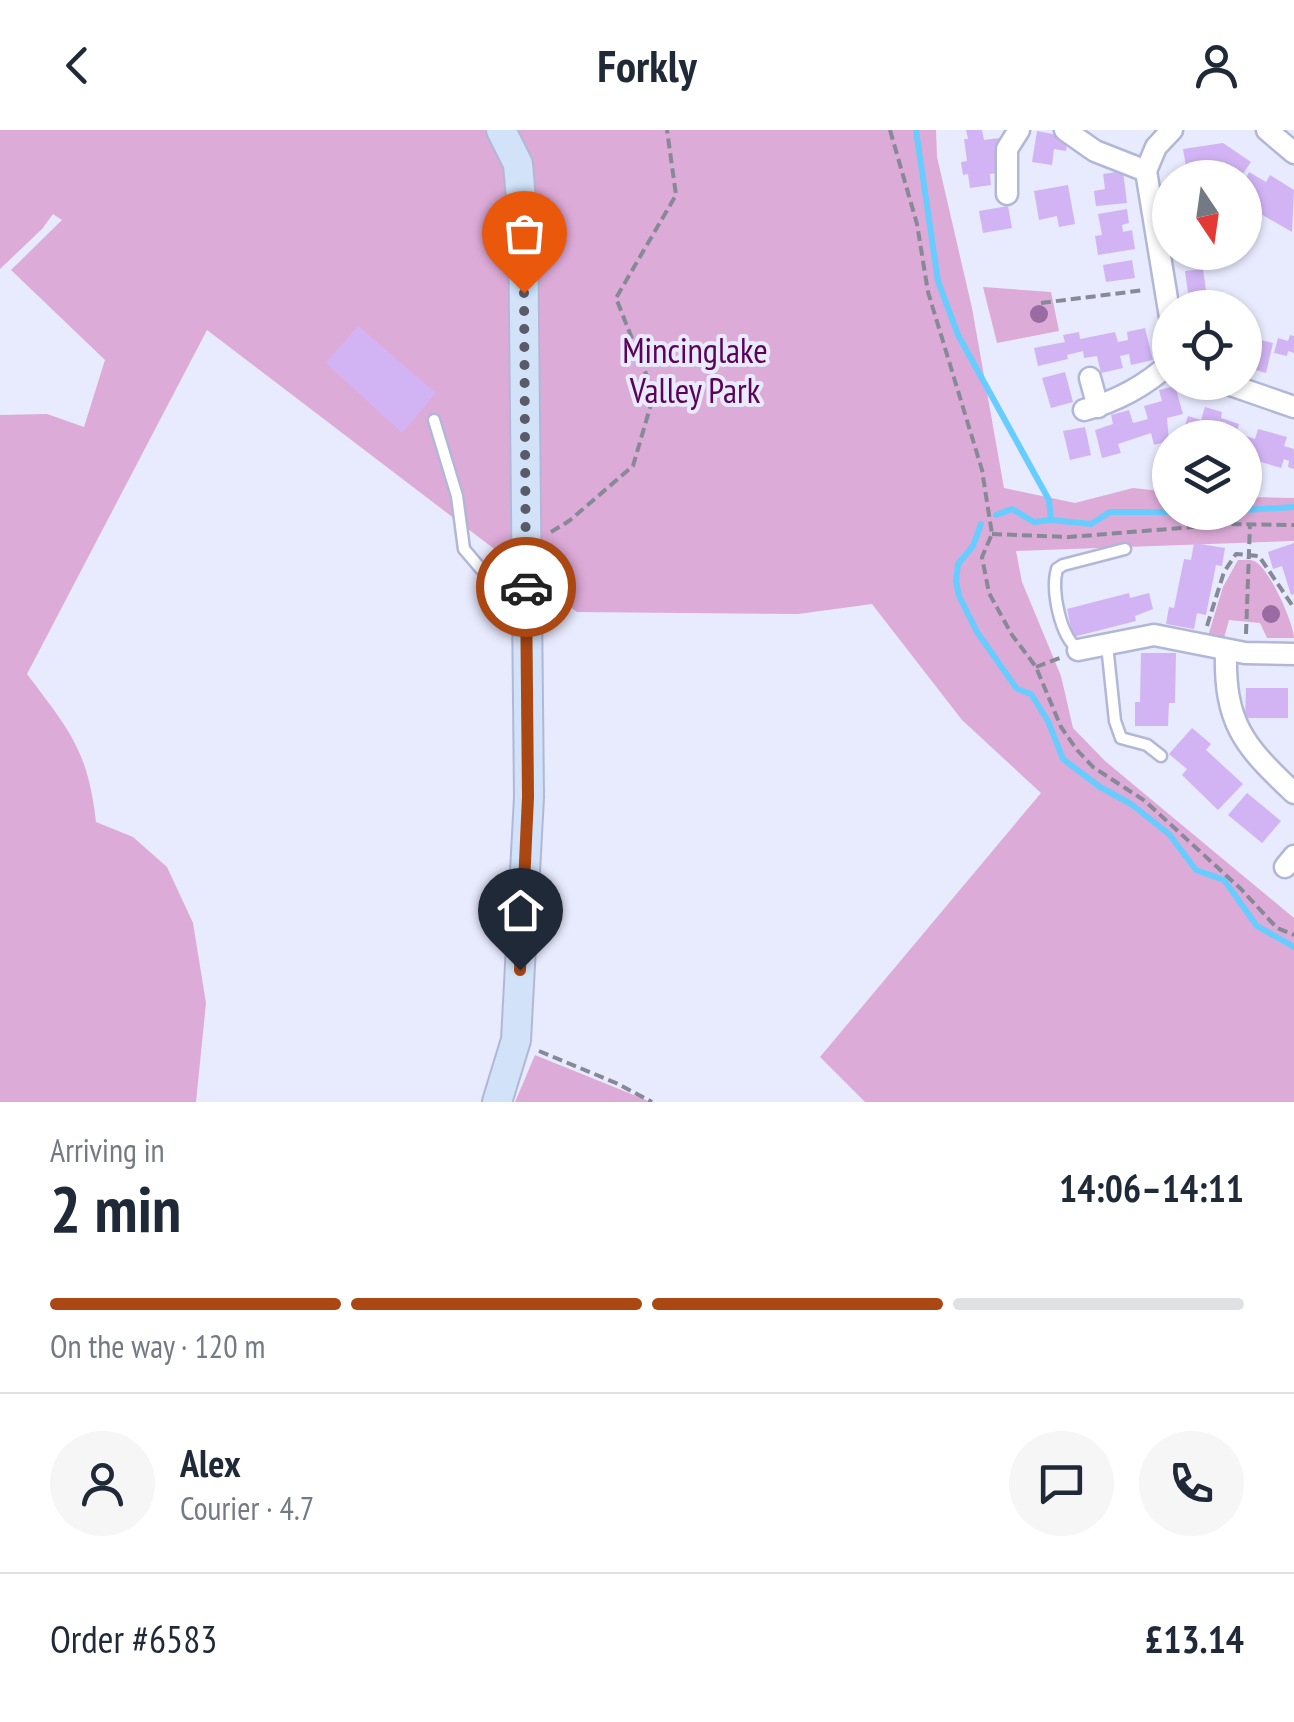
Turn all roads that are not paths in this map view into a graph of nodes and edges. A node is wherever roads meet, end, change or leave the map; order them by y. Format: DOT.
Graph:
graph roads {
  1 [pos="501,130"];
  2 [pos="1019,130"];
  3 [pos="1065,130"];
  4 [pos="1172,130"];
  5 [pos="1267,130"];
  6 [pos="1294,153"];
  7 [pos="1146,171"];
  8 [pos="1007,194"];
  9 [pos="1166,290"];
  10 [pos="1090,378"];
  11 [pos="1152,378"];
  12 [pos="1262,396"];
  13 [pos="1294,407"];
  14 [pos="434,420"];
  15 [pos="1126,550"];
  16 [pos="481,568"];
  17 [pos="1106,644"];
  18 [pos="1078,650"];
  19 [pos="1236,652"];
  20 [pos="1294,654"];
  21 [pos="1160,756"];
  22 [pos="1294,793"];
  23 [pos="496,1102"];
  1 -- 23 [label="street"];
  2 -- 8 [label="street"];
  3 -- 7 [label="street"];
  4 -- 7 [label="street"];
  5 -- 6 [label="street"];
  7 -- 9 [label="street"];
  10 -- 11 [label="street"];
  12 -- 13 [label="street"];
  14 -- 16 [label="lane"];
  15 -- 18 [label="lane"];
  17 -- 18 [label="street"];
  17 -- 19 [label="street"];
  17 -- 21 [label="lane"];
  19 -- 20 [label="street"];
  19 -- 22 [label="street"];
}
